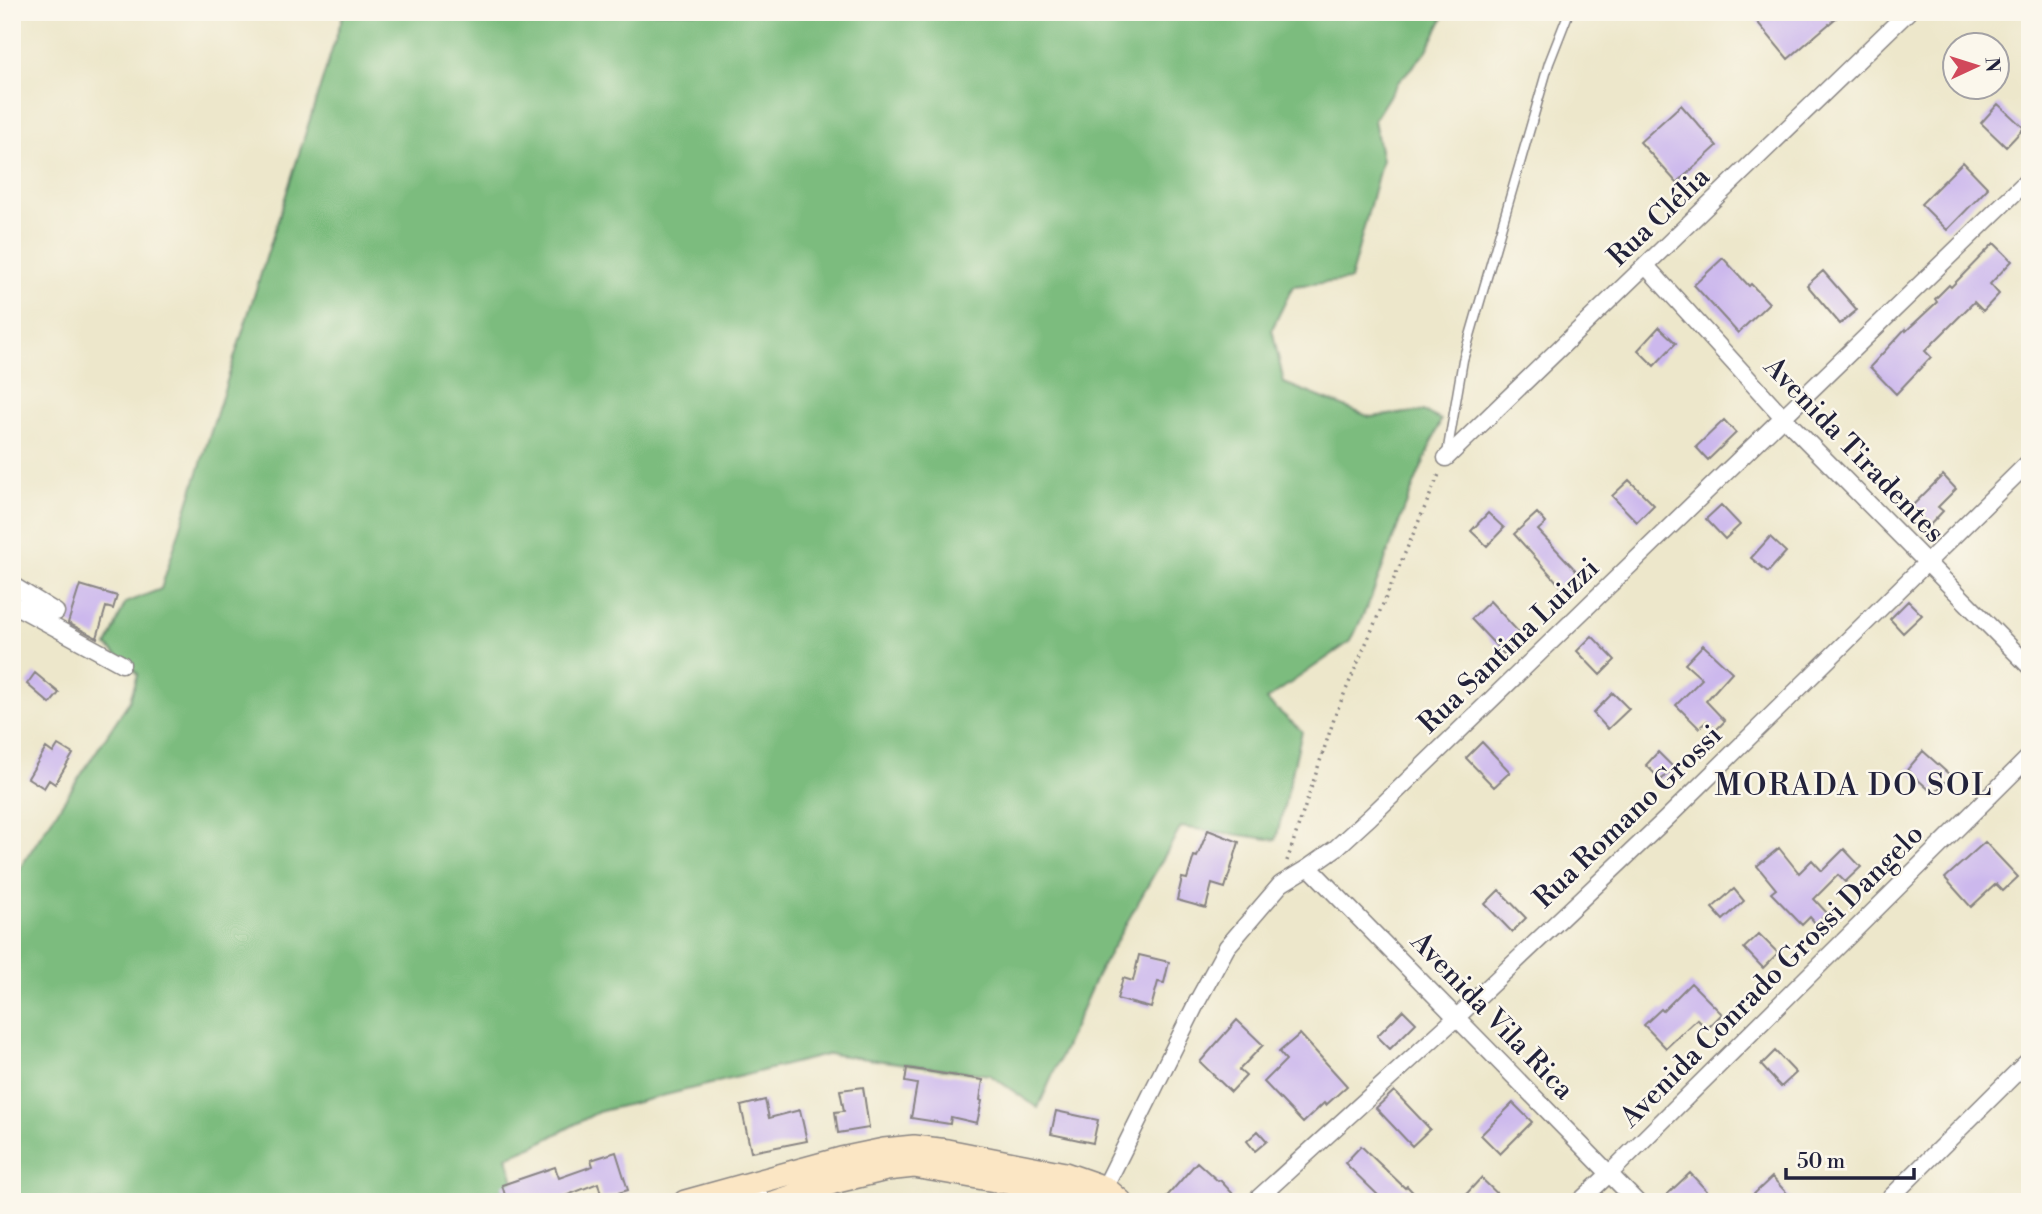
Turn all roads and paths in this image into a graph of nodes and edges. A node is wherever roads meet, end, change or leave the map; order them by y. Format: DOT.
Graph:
graph roads {
  1 [pos="1569,12"];
  2 [pos="1908,12"];
  3 [pos="2030,178"];
  4 [pos="1646,266"];
  5 [pos="1783,417"];
  6 [pos="1446,458"];
  7 [pos="2030,461"];
  8 [pos="1925,561"];
  9 [pos="12,585"];
  10 [pos="12,604"];
  11 [pos="56,612"];
  12 [pos="122,664"];
  13 [pos="2030,667"];
  14 [pos="2030,756"];
  15 [pos="1309,867"];
  16 [pos="1280,884"];
  17 [pos="1457,1017"];
  18 [pos="2030,1059"];
  19 [pos="1609,1174"];
  20 [pos="757,1192"];
  21 [pos="1104,1198"];
  22 [pos="685,1202"];
  23 [pos="776,1202"];
  24 [pos="1254,1202"];
  25 [pos="1579,1202"];
  26 [pos="1637,1202"];
  27 [pos="1886,1202"];
  1 -- 6 [label="lane"];
  2 -- 4 [label="street, Rua Clélia"];
  3 -- 5 [label="street, Rua Santina Luizzi"];
  4 -- 5 [label="street, Avenida Tiradentes"];
  4 -- 6 [label="street, Rua Clélia"];
  5 -- 8 [label="street, Avenida Tiradentes"];
  5 -- 15 [label="street, Rua Santina Luizzi"];
  6 -- 16 [label="path"];
  7 -- 8 [label="street, Rua Romano Grossi"];
  8 -- 13 [label="street, Avenida Tiradentes"];
  8 -- 17 [label="street, Rua Romano Grossi"];
  9 -- 11 [label="street"];
  10 -- 12 [label="street"];
  14 -- 19 [label="street, Avenida Conrado Grossi Dangelo"];
  15 -- 16 [label="street, Rua Santina Luizzi"];
  15 -- 17 [label="street, Avenida Vila Rica"];
  16 -- 21 [label="street, Rua Santina Luizzi"];
  17 -- 19 [label="street, Avenida Vila Rica"];
  17 -- 24 [label="street, Rua Romano Grossi"];
  18 -- 27 [label="street"];
  19 -- 25 [label="street, Avenida Conrado Grossi Dangelo"];
  19 -- 26 [label="street, Avenida Vila Rica"];
  20 -- 21 [label="street"];
  20 -- 22 [label="street"];
  21 -- 23 [label="street"];
}
